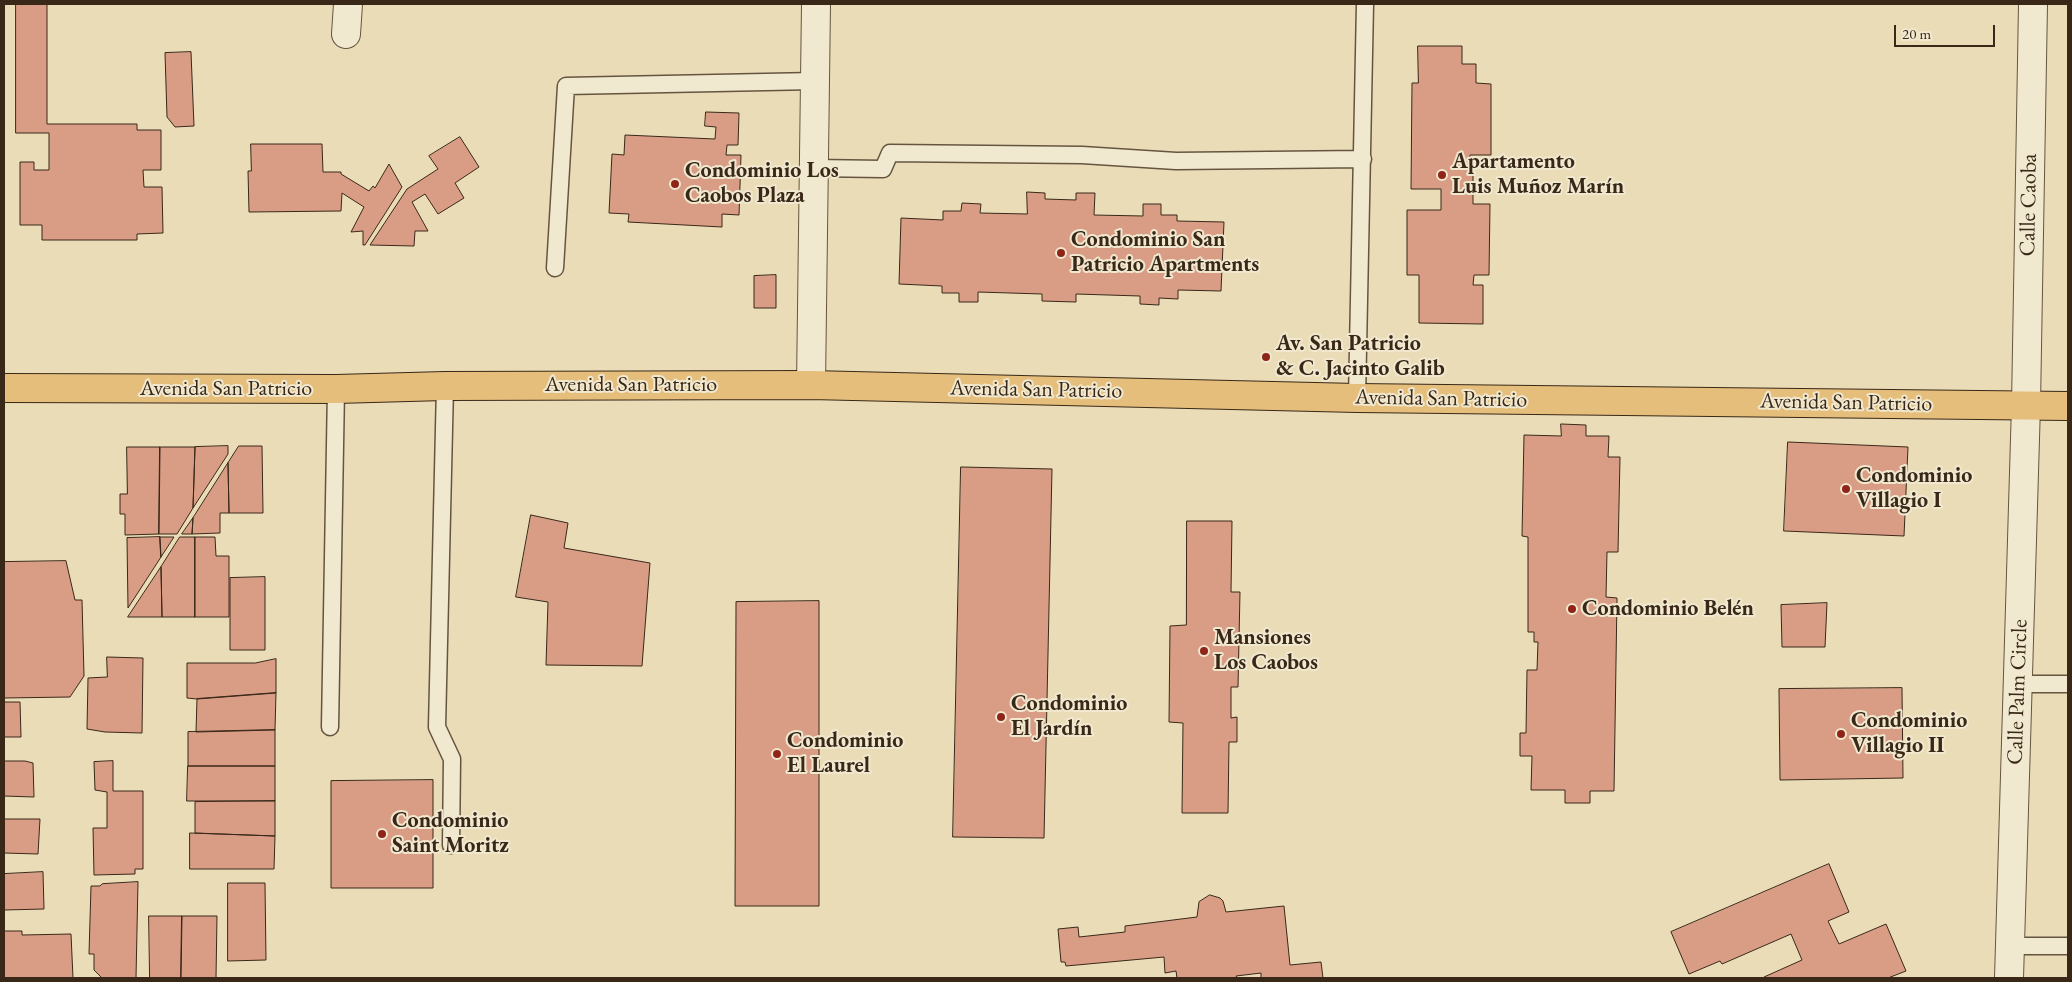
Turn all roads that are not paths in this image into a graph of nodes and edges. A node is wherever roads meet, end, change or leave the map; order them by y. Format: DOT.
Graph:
graph roads {
  1 [pos="348,4"];
  2 [pos="816,4"];
  3 [pos="1365,4"];
  4 [pos="2033,4"];
  5 [pos="346,34"];
  6 [pos="815,81"];
  7 [pos="1363,159"];
  8 [pos="814,168"];
  9 [pos="555,268"];
  10 [pos="811,385"];
  11 [pos="445,386"];
  12 [pos="4,388"];
  13 [pos="336,389"];
  14 [pos="1357,398"];
  15 [pos="2026,405"];
  16 [pos="2068,406"];
  17 [pos="2018,684"];
  18 [pos="2068,684"];
  19 [pos="330,727"];
  20 [pos="451,845"];
  21 [pos="2010,946"];
  22 [pos="2068,946"];
  23 [pos="2009,978"];
  1 -- 5 [label="street"];
  2 -- 6 [label="street"];
  3 -- 7 [label="lane"];
  4 -- 15 [label="street, Calle Caoba"];
  6 -- 8 [label="street"];
  6 -- 9 [label="lane"];
  7 -- 8 [label="lane"];
  7 -- 14 [label="lane"];
  8 -- 10 [label="street"];
  10 -- 11 [label="main road, Avenida San Patricio"];
  10 -- 14 [label="main road, Avenida San Patricio"];
  11 -- 13 [label="main road, Avenida San Patricio"];
  11 -- 20 [label="lane"];
  12 -- 13 [label="main road, Avenida San Patricio"];
  13 -- 19 [label="lane"];
  14 -- 15 [label="main road, Avenida San Patricio"];
  15 -- 16 [label="main road, Avenida San Patricio"];
  15 -- 17 [label="street, Calle Palm Circle"];
  17 -- 18 [label="lane"];
  17 -- 21 [label="street, Calle Palm Circle"];
  21 -- 22 [label="lane"];
  21 -- 23 [label="street, Calle Palm Circle"];
}
